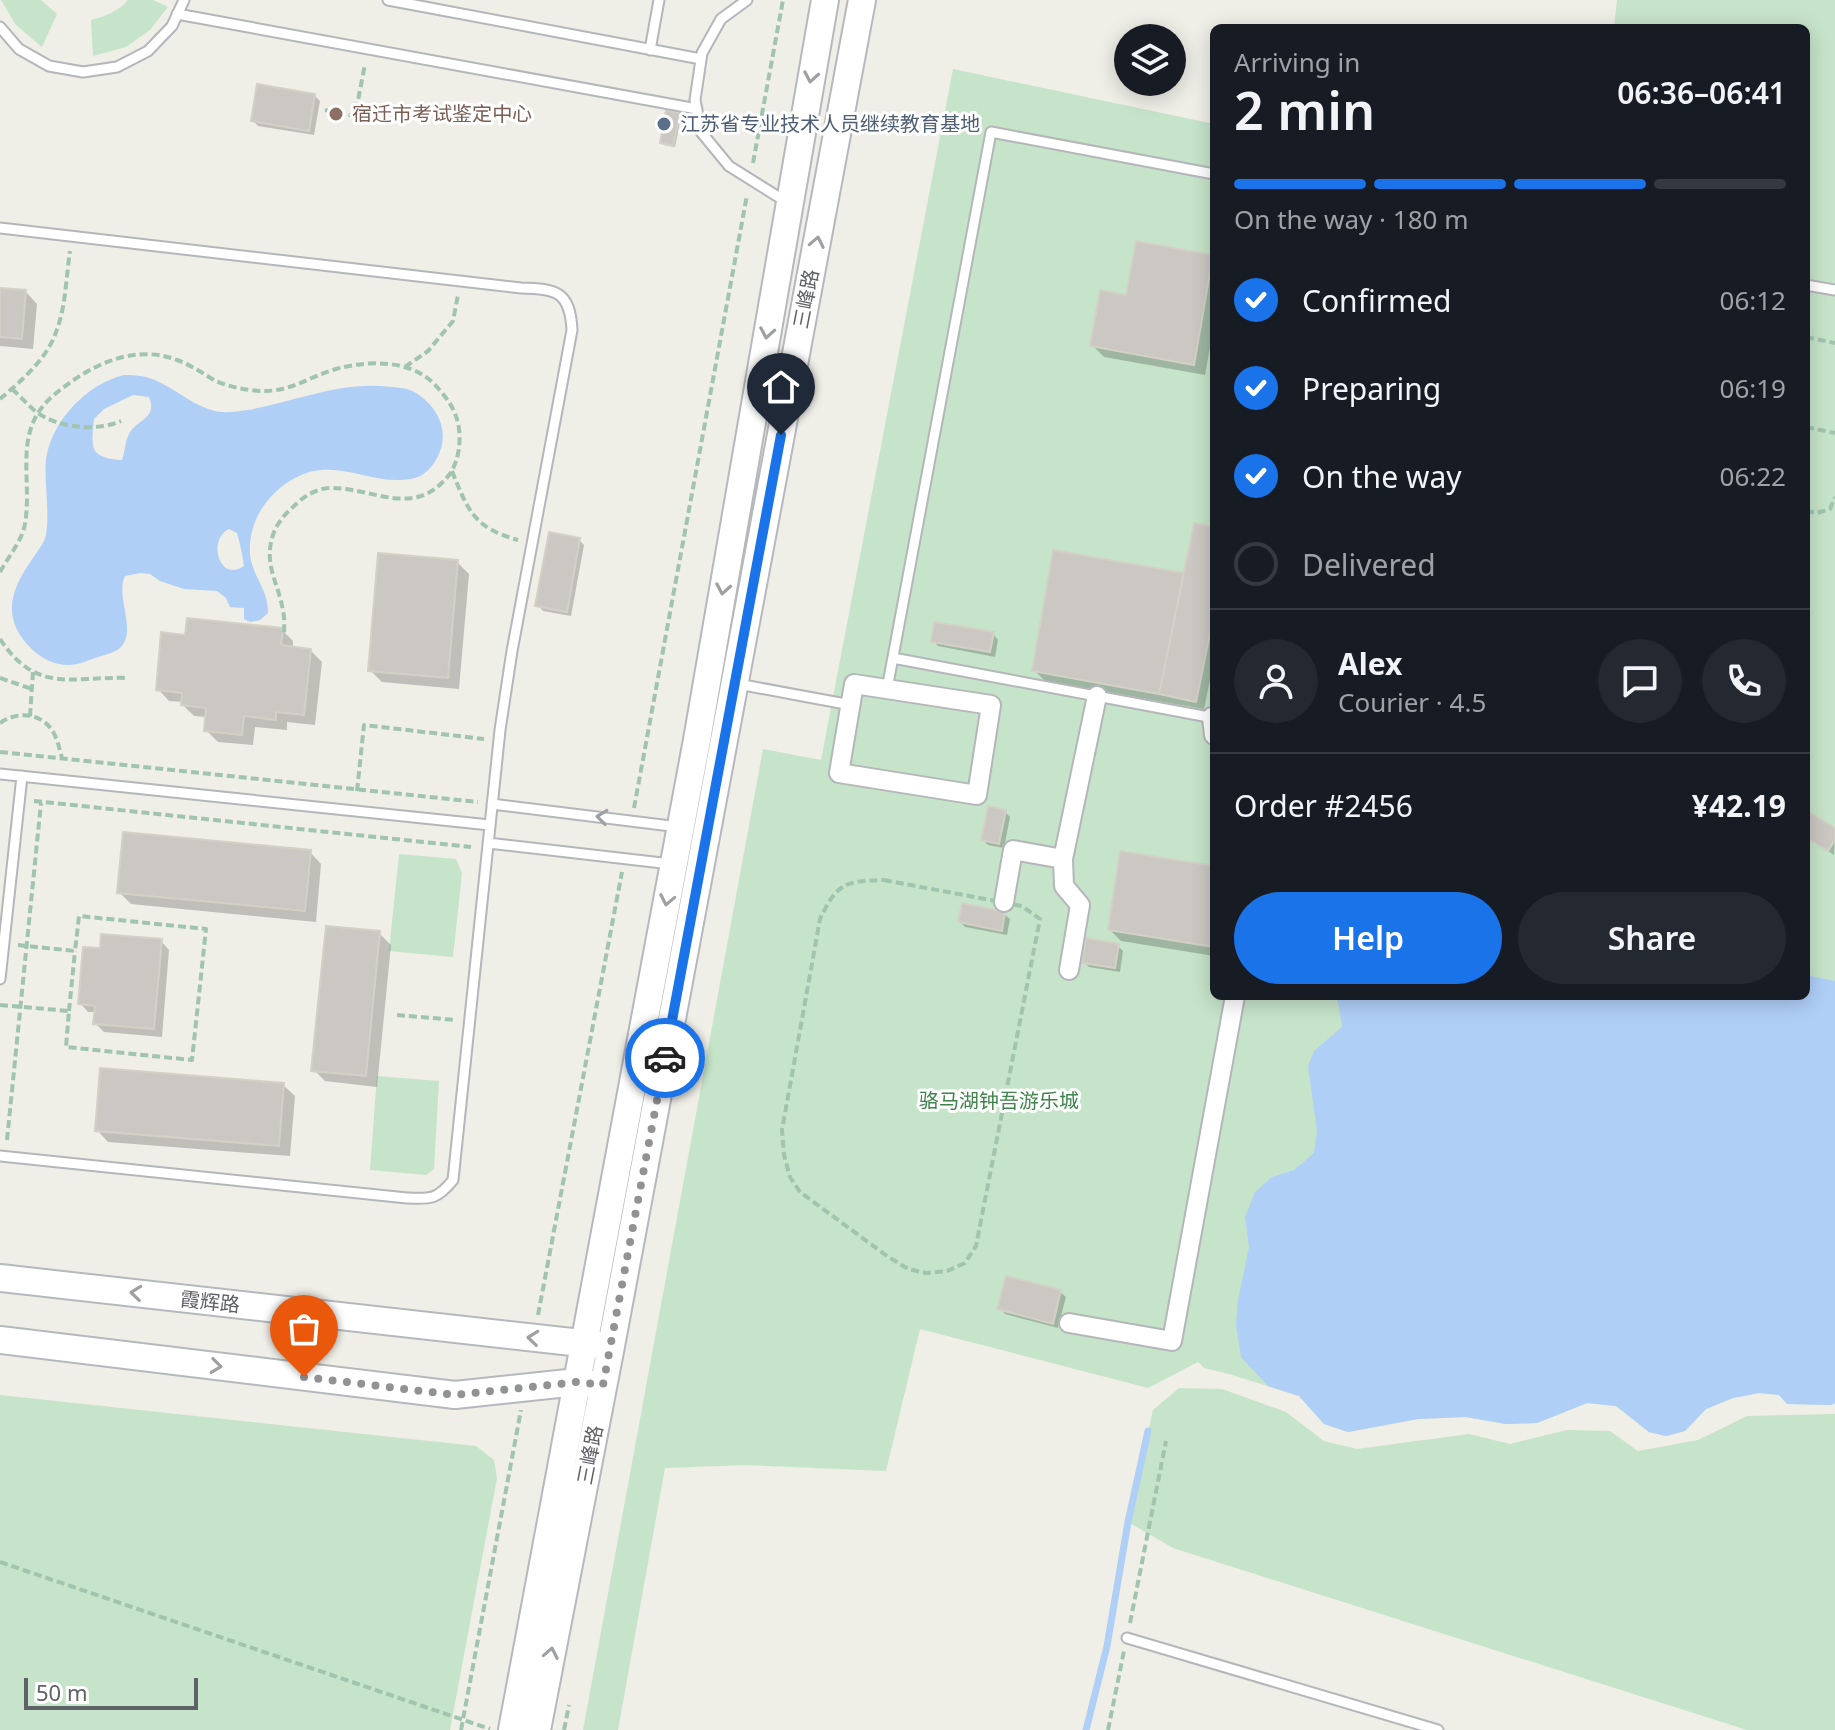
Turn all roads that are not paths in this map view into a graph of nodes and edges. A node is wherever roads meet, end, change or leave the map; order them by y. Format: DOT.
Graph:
graph roads {
  1 [pos="184,0"];
  2 [pos="388,0"];
  3 [pos="659,0"];
  4 [pos="747,0"];
  5 [pos="825,0"];
  6 [pos="862,0"];
  7 [pos="177,14"];
  8 [pos="0,27"];
  9 [pos="650,50"];
  10 [pos="701,59"];
  11 [pos="697,109"];
  12 [pos="1210,173"];
  13 [pos="790,204"];
  14 [pos="0,228"];
  15 [pos="1810,286"];
  16 [pos="1835,290"];
  17 [pos="893,658"];
  18 [pos="708,679"];
  19 [pos="734,684"];
  20 [pos="887,689"];
  21 [pos="1097,696"];
  22 [pos="851,705"];
  23 [pos="1210,718"];
  24 [pos="0,774"];
  25 [pos="22,776"];
  26 [pos="492,804"];
  27 [pos="490,825"];
  28 [pos="681,827"];
  29 [pos="708,829"];
  30 [pos="488,846"];
  31 [pos="1063,859"];
  32 [pos="674,864"];
  33 [pos="701,866"];
  34 [pos="1004,902"];
  35 [pos="1069,970"];
  36 [pos="0,979"];
  37 [pos="1234,1000"];
  38 [pos="3,1157"];
  39 [pos="0,1278"];
  40 [pos="1069,1323"];
  41 [pos="0,1340"];
  42 [pos="584,1344"];
  43 [pos="611,1346"];
  44 [pos="590,1383"];
  45 [pos="1127,1638"];
  46 [pos="512,1730"];
  47 [pos="537,1730"];
  48 [pos="1438,1730"];
  1 -- 7 [label="lane"];
  2 -- 9 [label="lane"];
  3 -- 9 [label="lane"];
  4 -- 10 [label="lane"];
  5 -- 13 [label="main road, 三峰路, one-way"];
  19 -- 6 [label="main road, 三峰路, one-way"];
  7 -- 8 [label="lane"];
  7 -- 11 [label="lane"];
  9 -- 10 [label="lane"];
  10 -- 11 [label="lane"];
  11 -- 13 [label="lane"];
  12 -- 17 [label="lane"];
  13 -- 18 [label="main road, 三峰路, one-way"];
  14 -- 26 [label="lane"];
  15 -- 16 [label="lane"];
  17 -- 20 [label="lane"];
  17 -- 21 [label="lane"];
  18 -- 19 [label="lane"];
  18 -- 28 [label="main road, 三峰路"];
  19 -- 22 [label="lane"];
  19 -- 29 [label="main road, 三峰路"];
  20 -- 22 [label="street"];
  20 -- 22 [label="street"];
  21 -- 23 [label="lane"];
  21 -- 31 [label="street"];
  24 -- 25 [label="lane"];
  25 -- 27 [label="lane"];
  25 -- 36 [label="lane"];
  26 -- 27 [label="lane"];
  28 -- 26 [label="lane, one-way"];
  27 -- 30 [label="lane"];
  28 -- 29 [label="lane"];
  28 -- 32 [label="main road, 三峰路"];
  29 -- 33 [label="main road, 三峰路"];
  30 -- 32 [label="lane"];
  30 -- 38 [label="lane"];
  31 -- 34 [label="street"];
  31 -- 35 [label="street"];
  32 -- 33 [label="lane"];
  32 -- 42 [label="main road, 三峰路, one-way"];
  33 -- 43 [label="main road, 三峰路"];
  37 -- 40 [label="street"];
  42 -- 39 [label="main road, 霞辉路, one-way"];
  41 -- 44 [label="main road, one-way"];
  42 -- 43 [label="main road, 霞辉路"];
  42 -- 44 [label="main road, 三峰路"];
  43 -- 44 [label="main road, 三峰路"];
  44 -- 46 [label="main road, 三峰路"];
  47 -- 44 [label="main road, 三峰路, one-way"];
  45 -- 48 [label="lane"];
}
